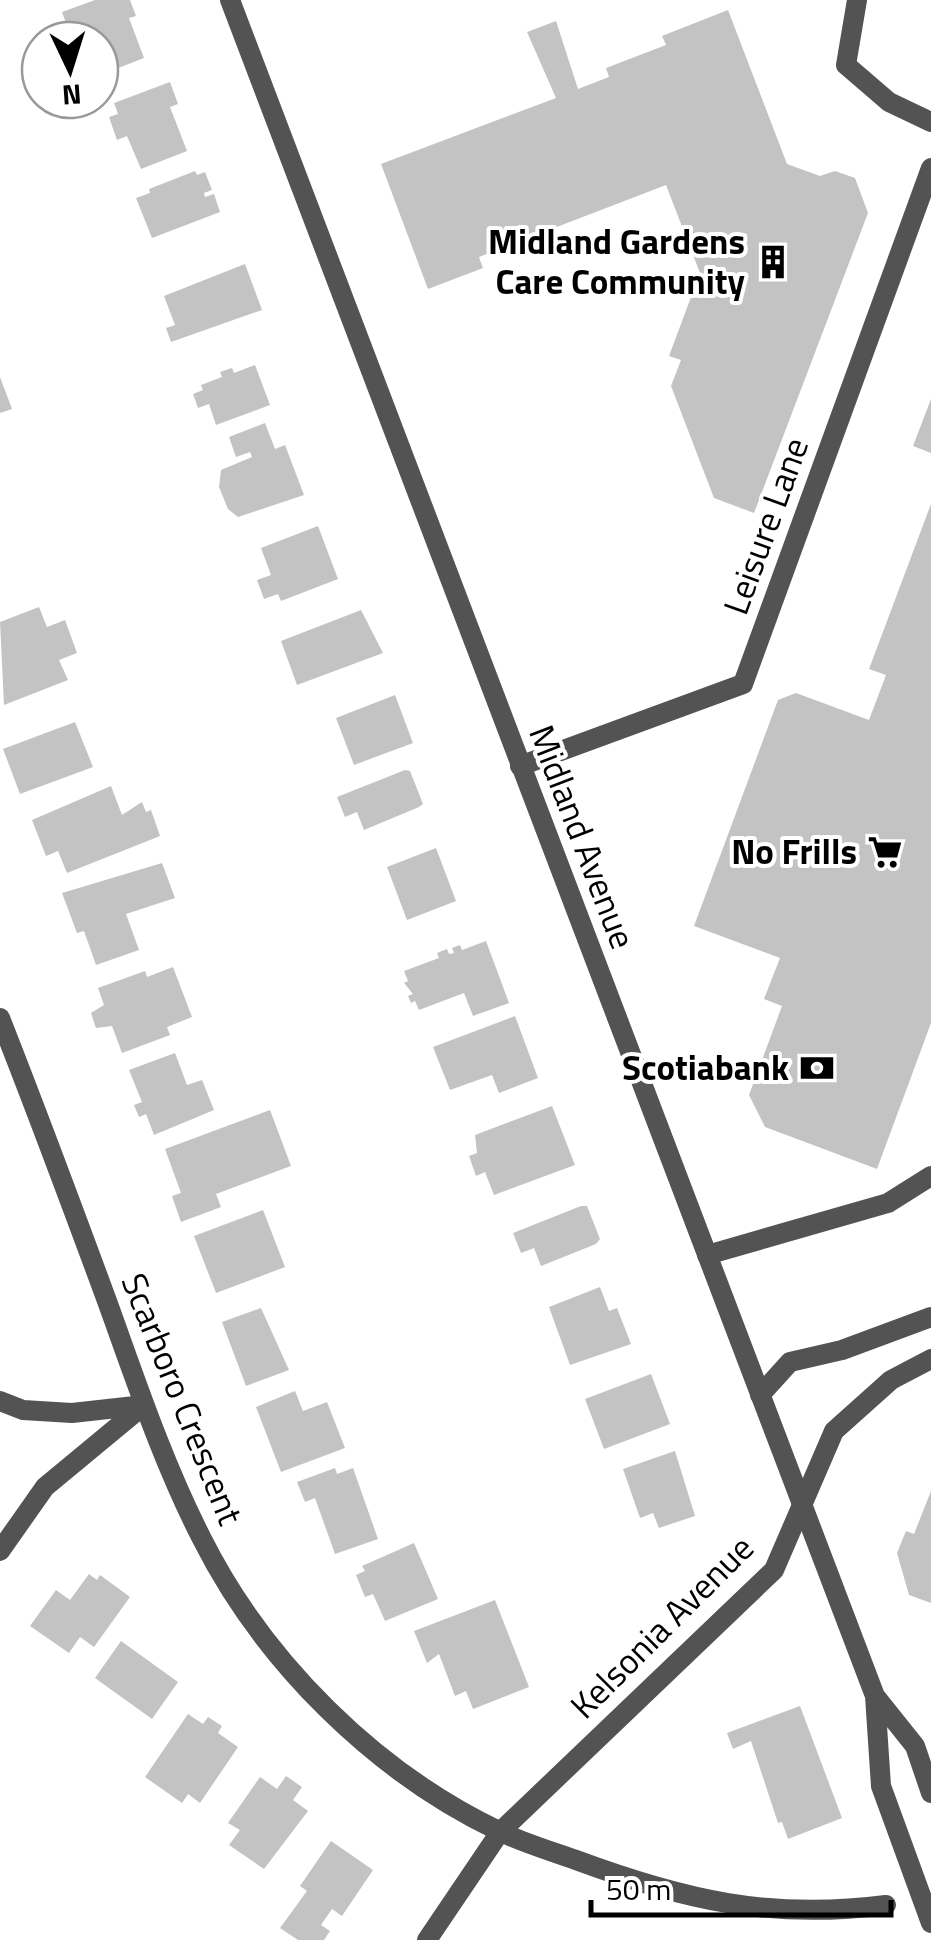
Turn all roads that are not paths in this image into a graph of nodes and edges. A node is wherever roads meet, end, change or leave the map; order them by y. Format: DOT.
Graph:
graph roads {
  1 [pos="230,0"];
  2 [pos="857,0"];
  3 [pos="931,122"];
  4 [pos="931,168"];
  5 [pos="520,766"];
  6 [pos="0,1018"];
  7 [pos="931,1176"];
  8 [pos="707,1254"];
  9 [pos="931,1317"];
  10 [pos="931,1359"];
  11 [pos="760,1395"];
  12 [pos="0,1401"];
  13 [pos="144,1405"];
  14 [pos="804,1503"];
  15 [pos="0,1551"];
  16 [pos="875,1696"];
  17 [pos="931,1793"];
  18 [pos="500,1832"];
  19 [pos="886,1905"];
  20 [pos="931,1924"];
  21 [pos="427,1940"];
  1 -- 5 [label="street, Midland Avenue"];
  2 -- 3 [label="street"];
  4 -- 5 [label="street, Leisure Lane"];
  5 -- 8 [label="street, Midland Avenue"];
  6 -- 13 [label="street, Scarboro Crescent"];
  7 -- 8 [label="street"];
  8 -- 11 [label="street, Midland Avenue"];
  9 -- 11 [label="street"];
  10 -- 14 [label="street, Kelsonia Avenue"];
  11 -- 14 [label="street, Midland Avenue"];
  12 -- 13 [label="street"];
  13 -- 15 [label="street"];
  13 -- 18 [label="street, Scarboro Crescent"];
  14 -- 16 [label="street, Midland Avenue"];
  14 -- 18 [label="street, Kelsonia Avenue"];
  16 -- 17 [label="street, Midland Avenue"];
  16 -- 20 [label="street, Midland Avenue"];
  18 -- 19 [label="street, Scarboro Crescent"];
  18 -- 21 [label="street, Kelsonia Avenue"];
}
